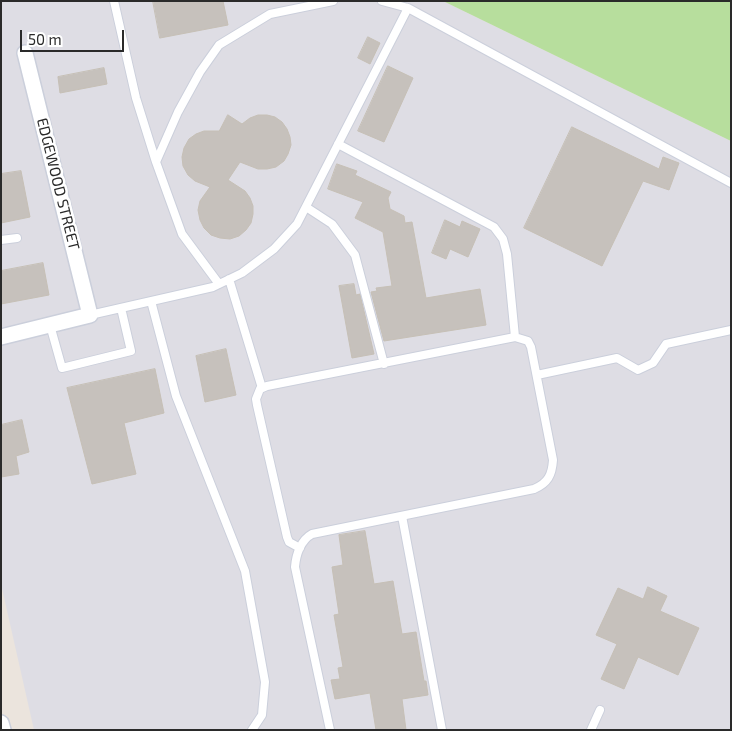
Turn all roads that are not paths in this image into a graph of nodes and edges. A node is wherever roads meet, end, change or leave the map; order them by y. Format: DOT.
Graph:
graph roads {
  1 [pos="114,1"];
  2 [pos="333,1"];
  3 [pos="382,1"];
  4 [pos="408,8"];
  5 [pos="25,53"];
  6 [pos="338,144"];
  7 [pos="156,162"];
  8 [pos="731,183"];
  9 [pos="306,207"];
  10 [pos="17,238"];
  11 [pos="1,240"];
  12 [pos="229,279"];
  13 [pos="219,284"];
  14 [pos="151,301"];
  15 [pos="121,308"];
  16 [pos="90,315"];
  17 [pos="50,325"];
  18 [pos="731,330"];
  19 [pos="1,337"];
  20 [pos="515,337"];
  21 [pos="384,364"];
  22 [pos="537,375"];
  23 [pos="262,388"];
  24 [pos="402,516"];
  25 [pos="300,548"];
  26 [pos="600,710"];
  27 [pos="1,723"];
  28 [pos="3,730"];
  29 [pos="252,730"];
  30 [pos="330,730"];
  31 [pos="442,730"];
  32 [pos="591,730"];
  1 -- 7 [label="lane"];
  2 -- 7 [label="lane"];
  3 -- 4 [label="lane"];
  4 -- 6 [label="lane"];
  4 -- 8 [label="lane"];
  5 -- 16 [label="street, EDGEWOOD STREET"];
  6 -- 9 [label="lane"];
  6 -- 20 [label="lane"];
  7 -- 13 [label="lane"];
  9 -- 12 [label="lane"];
  9 -- 21 [label="lane"];
  10 -- 11 [label="lane"];
  12 -- 13 [label="lane"];
  12 -- 23 [label="lane"];
  13 -- 14 [label="lane"];
  14 -- 15 [label="lane"];
  14 -- 29 [label="lane"];
  15 -- 16 [label="lane"];
  15 -- 17 [label="lane"];
  16 -- 17 [label="street"];
  17 -- 19 [label="street"];
  18 -- 22 [label="lane"];
  20 -- 21 [label="lane"];
  20 -- 22 [label="lane"];
  21 -- 23 [label="lane"];
  22 -- 24 [label="lane"];
  23 -- 25 [label="lane"];
  24 -- 25 [label="lane"];
  24 -- 31 [label="lane"];
  25 -- 30 [label="lane"];
  26 -- 32 [label="lane"];
  27 -- 28 [label="street"];
}
